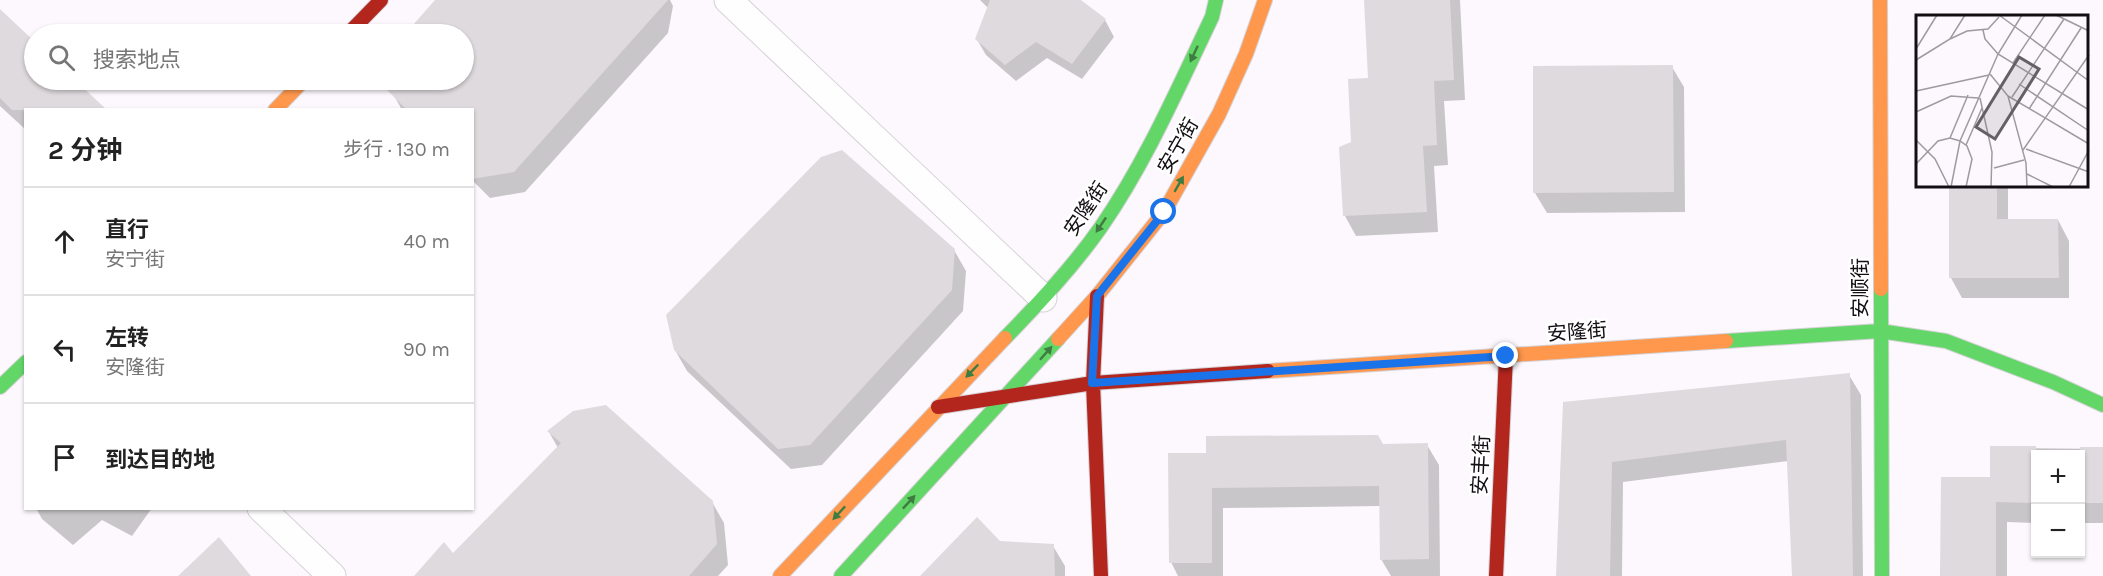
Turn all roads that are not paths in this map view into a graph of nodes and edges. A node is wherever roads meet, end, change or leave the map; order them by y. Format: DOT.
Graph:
graph roads {
  1 [pos="381,0"];
  2 [pos="728,0"];
  3 [pos="1216,0"];
  4 [pos="1265,0"];
  5 [pos="1880,0"];
  6 [pos="358,24"];
  7 [pos="294,90"];
  8 [pos="277,108"];
  9 [pos="1097,296"];
  10 [pos="1043,298"];
  11 [pos="1880,331"];
  12 [pos="1506,356"];
  13 [pos="24,364"];
  14 [pos="1092,383"];
  15 [pos="0,387"];
  16 [pos="1006,396"];
  17 [pos="2103,405"];
  18 [pos="938,407"];
  19 [pos="263,510"];
  20 [pos="332,576"];
  21 [pos="780,576"];
  22 [pos="841,576"];
  23 [pos="1101,576"];
  24 [pos="1496,576"];
  25 [pos="1882,576"];
  1 -- 6 [label="street"];
  2 -- 10 [label="street"];
  3 -- 10 [label="street, 安隆街, one-way"];
  9 -- 4 [label="street, 安宁街, one-way"];
  5 -- 11 [label="street, 安顺街"];
  7 -- 8 [label="street"];
  9 -- 14 [label="street"];
  16 -- 9 [label="street, 安宁街, one-way"];
  10 -- 18 [label="street, 安隆街, one-way"];
  11 -- 12 [label="street, 安隆街"];
  11 -- 17 [label="street, 安隆街"];
  11 -- 25 [label="street, 安顺街"];
  12 -- 14 [label="street, 安隆街"];
  12 -- 24 [label="street, 安丰街"];
  13 -- 15 [label="street"];
  14 -- 16 [label="street, 安隆街"];
  14 -- 23 [label="street"];
  16 -- 18 [label="street, 安隆街"];
  22 -- 16 [label="street, one-way"];
  18 -- 21 [label="street, 安隆街, one-way"];
  19 -- 20 [label="street"];
}
